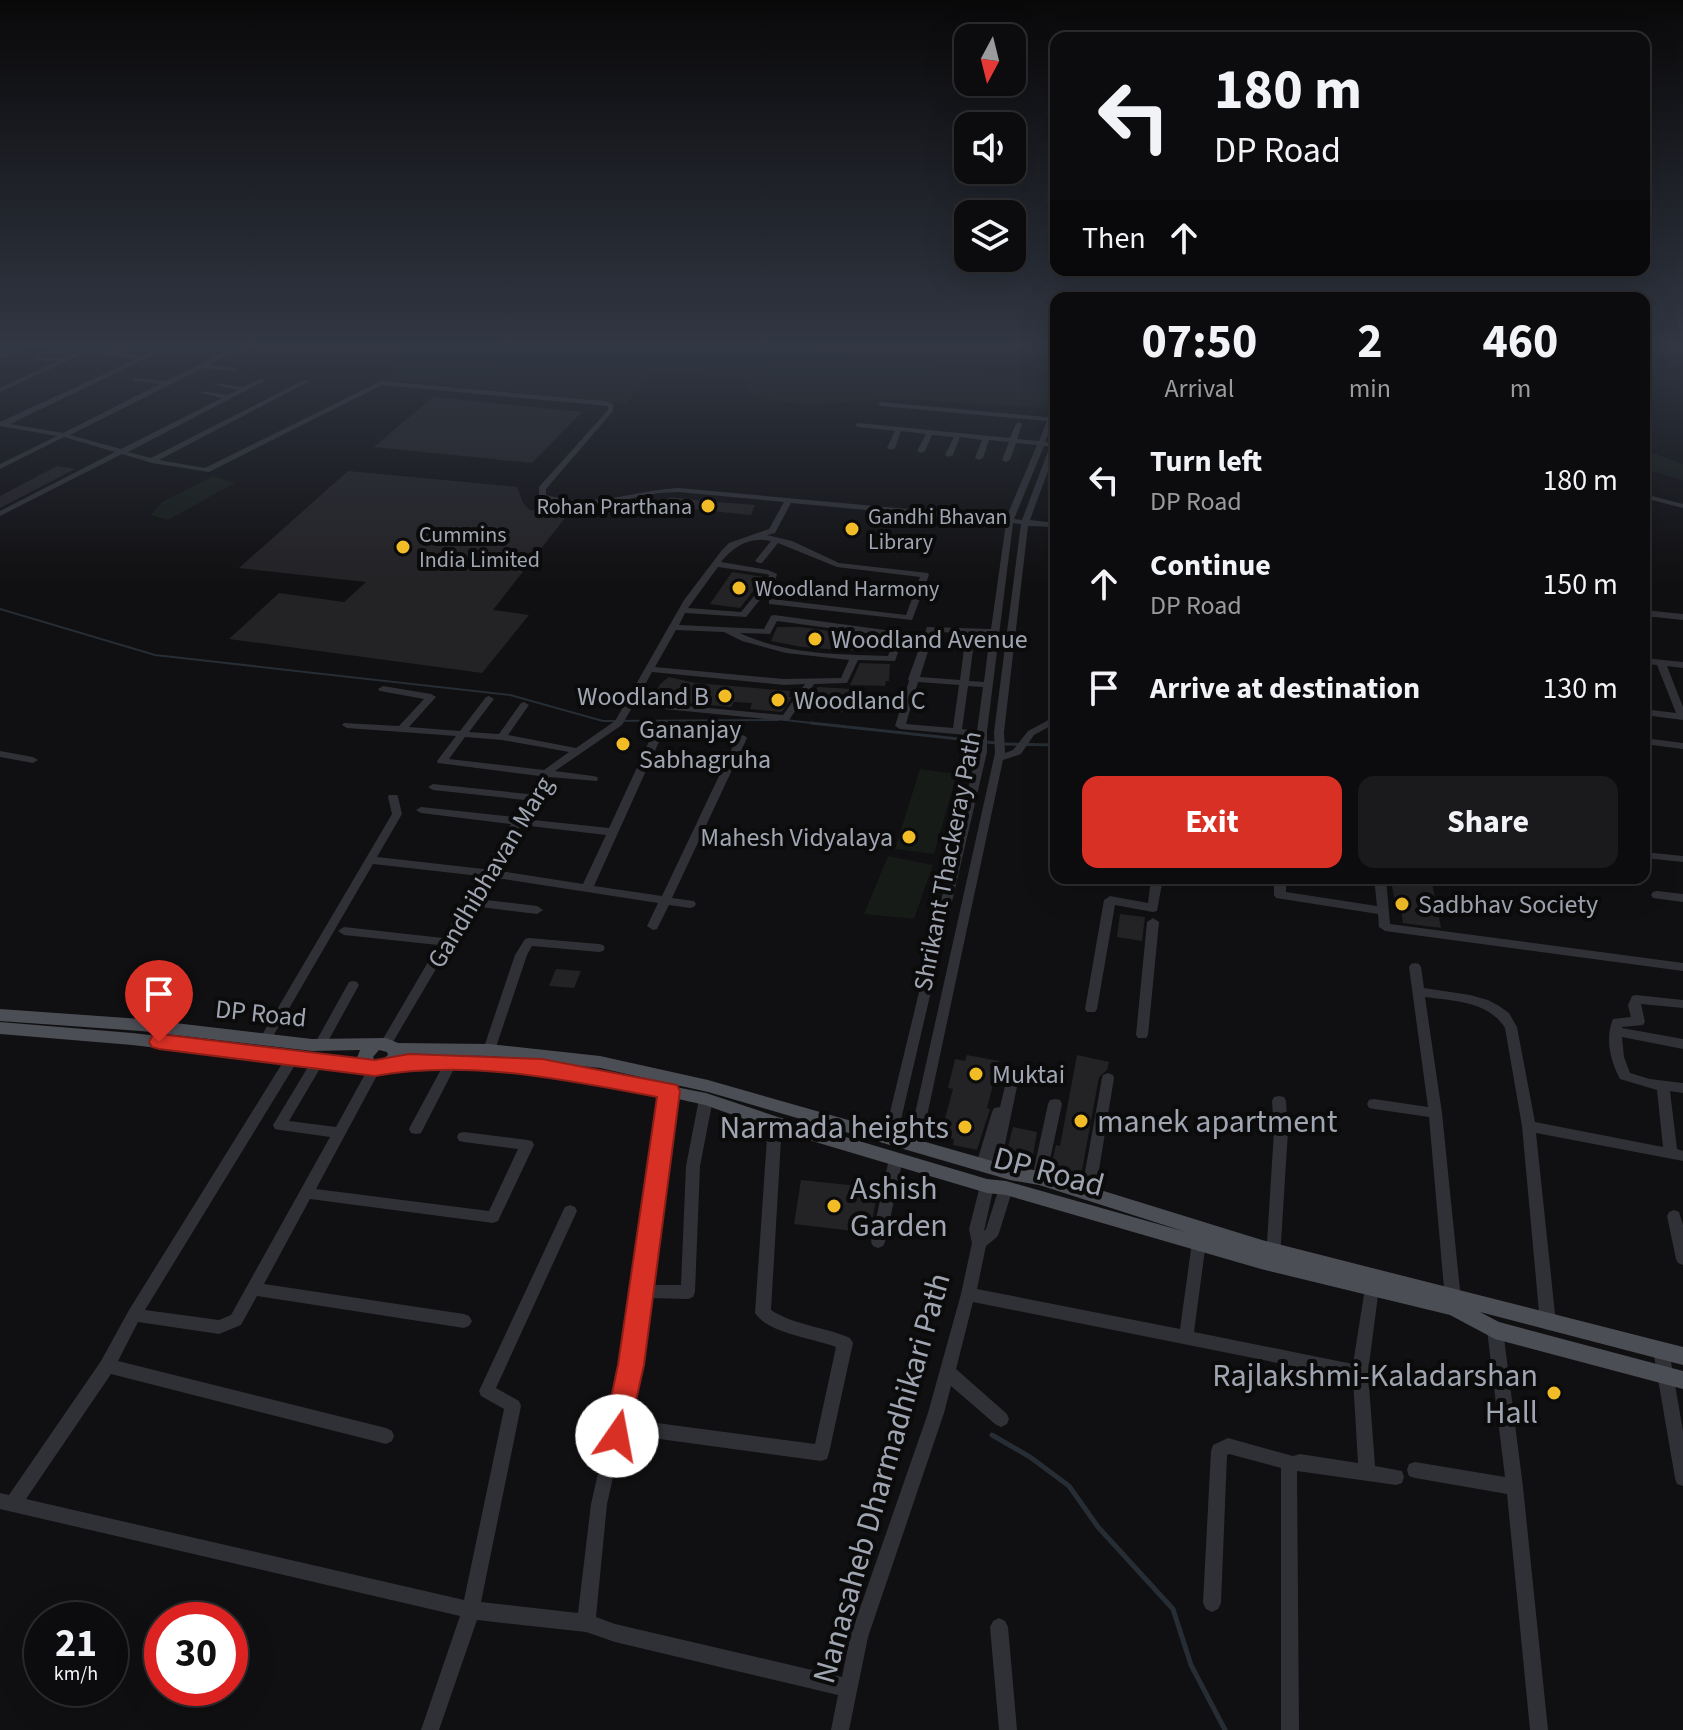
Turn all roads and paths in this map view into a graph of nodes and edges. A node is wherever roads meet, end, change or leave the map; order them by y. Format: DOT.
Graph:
graph roads {
  1 [pos="1019,424"];
  2 [pos="1,425"];
  3 [pos="85,425"];
  4 [pos="174,425"];
  5 [pos="222,425"];
  6 [pos="297,425"];
  7 [pos="598,425"];
  8 [pos="858,425"];
  9 [pos="1049,425"];
  10 [pos="899,429"];
  11 [pos="930,432"];
  12 [pos="64,435"];
  13 [pos="958,435"];
  14 [pos="986,438"];
  15 [pos="1013,441"];
  16 [pos="1050,443"];
  17 [pos="1043,444"];
  18 [pos="891,448"];
  19 [pos="921,451"];
  20 [pos="119,452"];
  21 [pos="949,455"];
  22 [pos="1050,455"];
  23 [pos="979,458"];
  24 [pos="1006,460"];
  25 [pos="152,461"];
  26 [pos="0,467"];
  27 [pos="1023,490"];
  28 [pos="1036,491"];
  29 [pos="1650,498"];
  30 [pos="788,501"];
  31 [pos="1683,506"];
  32 [pos="0,514"];
  33 [pos="1026,520"];
  34 [pos="1010,522"];
  35 [pos="1050,524"];
  36 [pos="760,536"];
  37 [pos="776,540"];
  38 [pos="759,561"];
  39 [pos="715,564"];
  40 [pos="772,602"];
  41 [pos="682,610"];
  42 [pos="725,613"];
  43 [pos="1650,614"];
  44 [pos="1683,617"];
  45 [pos="673,627"];
  46 [pos="721,629"];
  47 [pos="971,630"];
  48 [pos="995,632"];
  49 [pos="855,657"];
  50 [pos="1650,662"];
  51 [pos="1661,663"];
  52 [pos="1683,665"];
  53 [pos="648,669"];
  54 [pos="913,679"];
  55 [pos="812,681"];
  56 [pos="965,683"];
  57 [pos="988,685"];
  58 [pos="383,689"];
  59 [pos="489,699"];
  60 [pos="630,703"];
  61 [pos="524,705"];
  62 [pos="1650,713"];
  63 [pos="1683,717"];
  64 [pos="663,722"];
  65 [pos="1050,722"];
  66 [pos="347,725"];
  67 [pos="401,730"];
  68 [pos="957,732"];
  69 [pos="460,736"];
  70 [pos="982,736"];
  71 [pos="502,737"];
  72 [pos="742,738"];
  73 [pos="1650,742"];
  74 [pos="1683,746"];
  75 [pos="578,751"];
  76 [pos="999,751"];
  77 [pos="0,754"];
  78 [pos="33,760"];
  79 [pos="546,773"];
  80 [pos="593,779"];
  81 [pos="433,787"];
  82 [pos="393,797"];
  83 [pos="532,798"];
  84 [pos="421,810"];
  85 [pos="518,821"];
  86 [pos="613,832"];
  87 [pos="1650,856"];
  88 [pos="1683,859"];
  89 [pos="372,860"];
  90 [pos="487,873"];
  91 [pos="1156,884"];
  92 [pos="1280,884"];
  93 [pos="1380,884"];
  94 [pos="587,888"];
  95 [pos="1657,895"];
  96 [pos="1683,898"];
  97 [pos="663,901"];
  98 [pos="470,902"];
  99 [pos="690,904"];
  100 [pos="537,910"];
  101 [pos="1382,911"];
  102 [pos="1153,922"];
  103 [pos="653,926"];
  104 [pos="344,931"];
  105 [pos="447,942"];
  106 [pos="599,948"];
  107 [pos="1415,967"];
  108 [pos="1683,967"];
  109 [pos="353,985"];
  110 [pos="1418,992"];
  111 [pos="1683,1004"];
  112 [pos="1091,1009"];
  113 [pos="0,1015"];
  114 [pos="0,1028"];
  115 [pos="1614,1031"];
  116 [pos="1142,1035"];
  117 [pos="265,1040"];
  118 [pos="1683,1044"];
  119 [pos="489,1050"];
  120 [pos="320,1053"];
  121 [pos="382,1056"];
  122 [pos="293,1057"];
  123 [pos="451,1063"];
  124 [pos="1108,1078"];
  125 [pos="1012,1082"];
  126 [pos="671,1084"];
  127 [pos="1663,1085"];
  128 [pos="1683,1088"];
  129 [pos="706,1099"];
  130 [pos="1279,1101"];
  131 [pos="1055,1104"];
  132 [pos="1374,1104"];
  133 [pos="1000,1107"];
  134 [pos="1435,1113"];
  135 [pos="775,1123"];
  136 [pos="1529,1126"];
  137 [pos="416,1129"];
  138 [pos="339,1133"];
  139 [pos="464,1137"];
  140 [pos="891,1137"];
  141 [pos="902,1155"];
  142 [pos="1677,1155"];
  143 [pos="995,1176"];
  144 [pos="1039,1178"];
  145 [pos="305,1193"];
  146 [pos="1088,1194"];
  147 [pos="570,1211"];
  148 [pos="1674,1216"];
  149 [pos="878,1242"];
  150 [pos="1199,1242"];
  151 [pos="1273,1256"];
  152 [pos="1683,1259"];
  153 [pos="1372,1288"];
  154 [pos="254,1289"];
  155 [pos="642,1291"];
  156 [pos="968,1294"];
  157 [pos="1454,1303"];
  158 [pos="134,1315"];
  159 [pos="464,1321"];
  160 [pos="1548,1323"];
  161 [pos="1495,1330"];
  162 [pos="1186,1338"];
  163 [pos="1661,1350"];
  164 [pos="1683,1356"];
  165 [pos="107,1366"];
  166 [pos="947,1372"];
  167 [pos="1360,1372"];
  168 [pos="1674,1378"];
  169 [pos="1001,1419"];
  170 [pos="619,1426"];
  171 [pos="386,1436"];
  172 [pos="1291,1463"];
  173 [pos="1415,1470"];
  174 [pos="1367,1474"];
  175 [pos="1396,1477"];
  176 [pos="1683,1478"];
  177 [pos="1515,1487"];
  178 [pos="6,1503"];
  179 [pos="1212,1603"];
  180 [pos="471,1610"];
  181 [pos="586,1623"];
  182 [pos="999,1627"];
  183 [pos="849,1688"];
  184 [pos="430,1730"];
  185 [pos="840,1730"];
  186 [pos="1008,1730"];
  187 [pos="1290,1730"];
  188 [pos="1539,1730"];
  1 -- 15 [label="street"];
  2 -- 12 [label="street"];
  3 -- 12 [label="street"];
  4 -- 20 [label="street"];
  5 -- 25 [label="street"];
  6 -- 25 [label="street"];
  7 -- 30 [label="street"];
  8 -- 10 [label="street"];
  9 -- 17 [label="street, Shrikant Thackeray Path"];
  10 -- 11 [label="street"];
  10 -- 18 [label="street"];
  11 -- 13 [label="street"];
  11 -- 19 [label="street"];
  12 -- 20 [label="street"];
  12 -- 26 [label="street"];
  13 -- 14 [label="street"];
  13 -- 21 [label="street"];
  14 -- 15 [label="street"];
  14 -- 23 [label="street"];
  15 -- 17 [label="street"];
  15 -- 24 [label="street"];
  16 -- 17 [label="street"];
  17 -- 27 [label="street, Shrikant Thackeray Path"];
  20 -- 25 [label="street"];
  20 -- 32 [label="street"];
  22 -- 28 [label="street, Shrikant Thackeray Path"];
  27 -- 28 [label="street"];
  27 -- 34 [label="street, Shrikant Thackeray Path"];
  28 -- 33 [label="street, Shrikant Thackeray Path"];
  29 -- 31 [label="street"];
  30 -- 34 [label="street"];
  30 -- 36 [label="street, Gandhibhavan Marg"];
  33 -- 34 [label="street"];
  33 -- 35 [label="street"];
  33 -- 76 [label="street, Shrikant Thackeray Path"];
  34 -- 48 [label="street, Shrikant Thackeray Path"];
  36 -- 37 [label="street"];
  36 -- 39 [label="street, Gandhibhavan Marg"];
  37 -- 38 [label="street"];
  37 -- 40 [label="street"];
  39 -- 41 [label="street, Gandhibhavan Marg"];
  39 -- 42 [label="street"];
  41 -- 42 [label="street"];
  41 -- 45 [label="street, Gandhibhavan Marg"];
  42 -- 46 [label="street"];
  43 -- 44 [label="street"];
  45 -- 46 [label="street"];
  45 -- 53 [label="street, Gandhibhavan Marg"];
  46 -- 49 [label="street"];
  46 -- 49 [label="street"];
  47 -- 48 [label="street"];
  47 -- 54 [label="street"];
  47 -- 56 [label="street"];
  48 -- 57 [label="street, Shrikant Thackeray Path"];
  49 -- 55 [label="street"];
  50 -- 51 [label="street"];
  51 -- 52 [label="street"];
  51 -- 63 [label="street"];
  53 -- 55 [label="street"];
  53 -- 60 [label="street, Gandhibhavan Marg"];
  54 -- 56 [label="street"];
  54 -- 68 [label="street"];
  55 -- 60 [label="street"];
  56 -- 57 [label="street"];
  56 -- 68 [label="street"];
  57 -- 70 [label="street, Shrikant Thackeray Path"];
  58 -- 67 [label="street"];
  59 -- 69 [label="street"];
  60 -- 75 [label="street, Gandhibhavan Marg"];
  61 -- 71 [label="street"];
  62 -- 63 [label="street"];
  64 -- 86 [label="street"];
  65 -- 76 [label="street"];
  66 -- 67 [label="street"];
  67 -- 69 [label="street"];
  68 -- 70 [label="street"];
  69 -- 71 [label="street"];
  69 -- 79 [label="street"];
  70 -- 140 [label="street, Shrikant Thackeray Path"];
  71 -- 75 [label="street"];
  72 -- 97 [label="street"];
  73 -- 74 [label="street"];
  75 -- 79 [label="street, Gandhibhavan Marg"];
  76 -- 141 [label="street, Shrikant Thackeray Path"];
  77 -- 78 [label="street"];
  79 -- 80 [label="street"];
  79 -- 83 [label="street, Gandhibhavan Marg"];
  81 -- 83 [label="street"];
  82 -- 89 [label="street"];
  83 -- 85 [label="street, Gandhibhavan Marg"];
  84 -- 85 [label="street"];
  85 -- 86 [label="street"];
  85 -- 90 [label="street, Gandhibhavan Marg"];
  86 -- 94 [label="street"];
  87 -- 88 [label="street"];
  89 -- 90 [label="street"];
  89 -- 117 [label="street"];
  90 -- 94 [label="street"];
  90 -- 98 [label="street, Gandhibhavan Marg"];
  91 -- 112 [label="street"];
  92 -- 101 [label="street"];
  93 -- 101 [label="street"];
  94 -- 97 [label="street"];
  95 -- 96 [label="street"];
  97 -- 99 [label="street"];
  97 -- 103 [label="street"];
  98 -- 100 [label="street"];
  98 -- 105 [label="street, Gandhibhavan Marg"];
  101 -- 108 [label="street"];
  102 -- 116 [label="street"];
  104 -- 105 [label="street"];
  105 -- 121 [label="street, Gandhibhavan Marg"];
  106 -- 119 [label="street"];
  107 -- 110 [label="street"];
  109 -- 120 [label="street"];
  110 -- 134 [label="street"];
  110 -- 136 [label="street"];
  111 -- 115 [label="street"];
  113 -- 117 [label="main road, DP Road"];
  114 -- 122 [label="main road, DP Road"];
  115 -- 118 [label="street"];
  115 -- 127 [label="street"];
  117 -- 120 [label="main road, DP Road"];
  119 -- 121 [label="main road, DP Road"];
  119 -- 126 [label="main road, DP Road"];
  120 -- 121 [label="main road, DP Road"];
  120 -- 122 [label="main road, DP Road"];
  120 -- 138 [label="street"];
  121 -- 123 [label="main road, DP Road"];
  121 -- 138 [label="street, Gandhibhavan Marg"];
  122 -- 158 [label="street"];
  123 -- 126 [label="main road, DP Road"];
  123 -- 137 [label="street"];
  124 -- 146 [label="street"];
  125 -- 143 [label="street"];
  126 -- 129 [label="main road, DP Road"];
  126 -- 140 [label="main road, DP Road"];
  126 -- 155 [label="street"];
  127 -- 128 [label="street"];
  127 -- 142 [label="street"];
  129 -- 135 [label="main road, DP Road"];
  129 -- 155 [label="street"];
  130 -- 151 [label="street"];
  131 -- 144 [label="street"];
  132 -- 134 [label="street"];
  133 -- 143 [label="street"];
  134 -- 157 [label="street"];
  135 -- 141 [label="main road, DP Road"];
  135 -- 170 [label="street"];
  136 -- 142 [label="street"];
  136 -- 160 [label="street"];
  138 -- 145 [label="street, Gandhibhavan Marg"];
  139 -- 145 [label="street"];
  140 -- 141 [label="main road, Shrikant Thackeray Path"];
  140 -- 141 [label="main road, DP Road"];
  141 -- 143 [label="main road, DP Road"];
  141 -- 149 [label="street"];
  143 -- 144 [label="main road, DP Road"];
  143 -- 150 [label="main road, DP Road"];
  143 -- 156 [label="street, Nanasaheb Dharmadhikari Path"];
  144 -- 146 [label="main road, DP Road"];
  145 -- 154 [label="street, Gandhibhavan Marg"];
  146 -- 151 [label="main road, DP Road"];
  147 -- 180 [label="street"];
  148 -- 152 [label="street"];
  150 -- 151 [label="main road, DP Road"];
  150 -- 162 [label="street"];
  151 -- 153 [label="main road, DP Road"];
  151 -- 157 [label="main road, DP Road"];
  153 -- 157 [label="main road, DP Road"];
  153 -- 167 [label="street"];
  154 -- 158 [label="street, Gandhibhavan Marg"];
  154 -- 159 [label="street"];
  155 -- 170 [label="street"];
  156 -- 162 [label="street"];
  156 -- 166 [label="street, Nanasaheb Dharmadhikari Path"];
  157 -- 160 [label="main road, DP Road"];
  157 -- 161 [label="main road, DP Road"];
  158 -- 165 [label="street"];
  160 -- 163 [label="main road, DP Road"];
  161 -- 168 [label="main road, DP Road"];
  161 -- 177 [label="street"];
  162 -- 167 [label="street"];
  163 -- 164 [label="main road, DP Road"];
  163 -- 168 [label="street"];
  165 -- 171 [label="street"];
  165 -- 178 [label="street"];
  166 -- 169 [label="street"];
  166 -- 183 [label="street, Nanasaheb Dharmadhikari Path"];
  167 -- 174 [label="street"];
  168 -- 176 [label="street"];
  170 -- 181 [label="street"];
  172 -- 174 [label="street"];
  172 -- 179 [label="street"];
  172 -- 187 [label="street"];
  173 -- 177 [label="street"];
  174 -- 175 [label="street"];
  177 -- 188 [label="street"];
  178 -- 180 [label="street"];
  180 -- 181 [label="street"];
  180 -- 184 [label="street"];
  181 -- 183 [label="street"];
  182 -- 186 [label="street"];
  183 -- 185 [label="street, Nanasaheb Dharmadhikari Path"];
}
